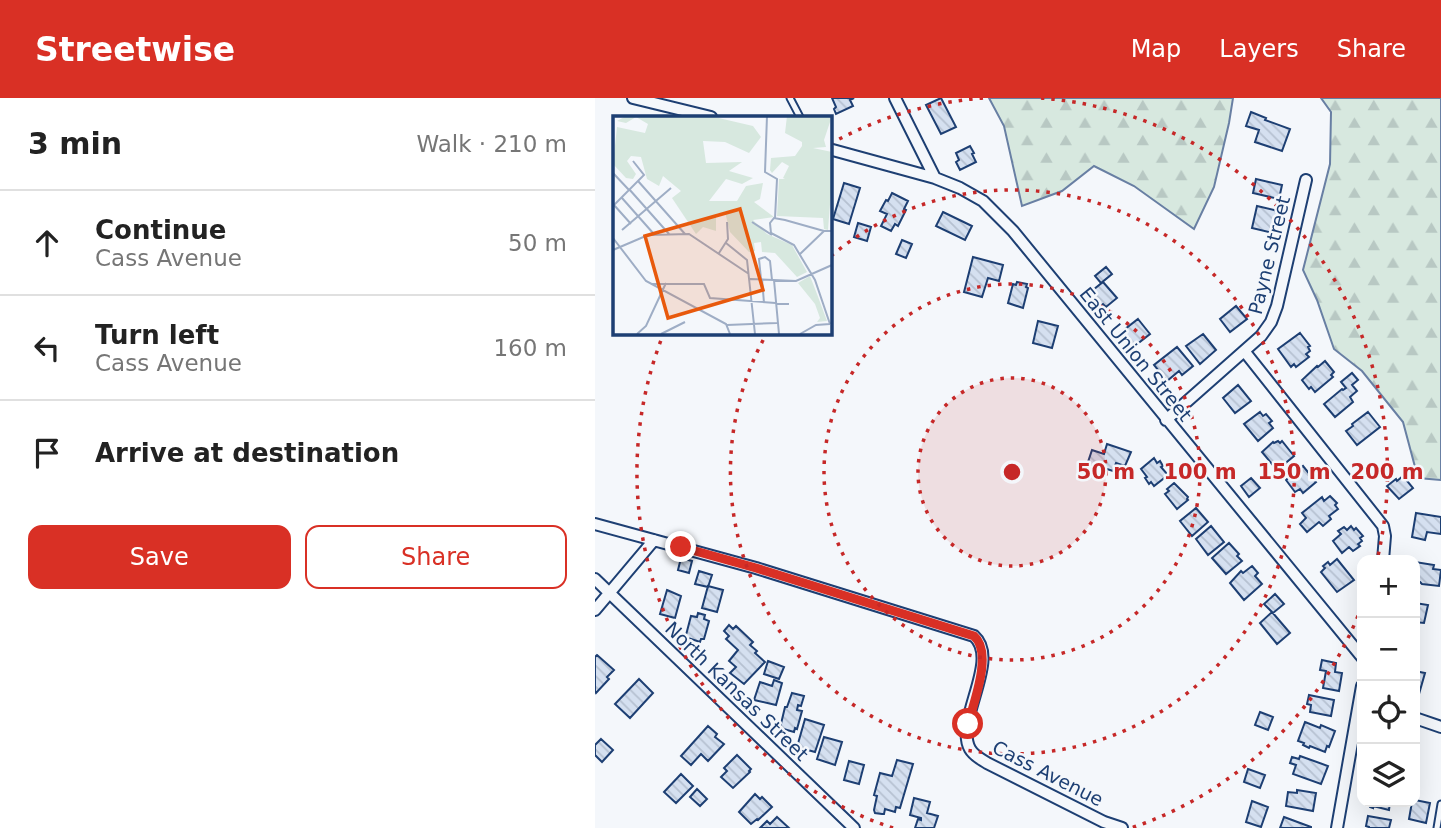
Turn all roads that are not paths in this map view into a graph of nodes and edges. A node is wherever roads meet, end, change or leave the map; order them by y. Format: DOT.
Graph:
graph roads {
  1 [pos="633,98"];
  2 [pos="790,98"];
  3 [pos="895,98"];
  4 [pos="671,102"];
  5 [pos="708,116"];
  6 [pos="799,116"];
  7 [pos="831,150"];
  8 [pos="935,178"];
  9 [pos="1306,180"];
  10 [pos="1244,352"];
  11 [pos="1166,419"];
  12 [pos="595,524"];
  13 [pos="654,540"];
  14 [pos="1383,555"];
  15 [pos="595,579"];
  16 [pos="610,593"];
  17 [pos="595,610"];
  18 [pos="1357,651"];
  19 [pos="1357,720"];
  20 [pos="1420,720"];
  21 [pos="1441,727"];
  22 [pos="1441,804"];
  23 [pos="854,828"];
  24 [pos="1122,828"];
  25 [pos="1336,828"];
  26 [pos="1437,828"];
  1 -- 4 [label="street"];
  2 -- 6 [label="lane"];
  3 -- 8 [label="street"];
  4 -- 5 [label="street"];
  7 -- 8 [label="street, East Union Street"];
  8 -- 11 [label="street, East Union Street"];
  9 -- 10 [label="street, Payne Street"];
  10 -- 11 [label="street, Payne Street"];
  10 -- 14 [label="street"];
  11 -- 18 [label="street, East Union Street"];
  12 -- 13 [label="street, Cass Avenue"];
  13 -- 16 [label="street"];
  13 -- 24 [label="street, Cass Avenue"];
  15 -- 16 [label="street, North Kansas Street"];
  16 -- 17 [label="street"];
  16 -- 23 [label="street, North Kansas Street"];
  19 -- 25 [label="street"];
  20 -- 21 [label="street"];
  22 -- 26 [label="lane"];
}
